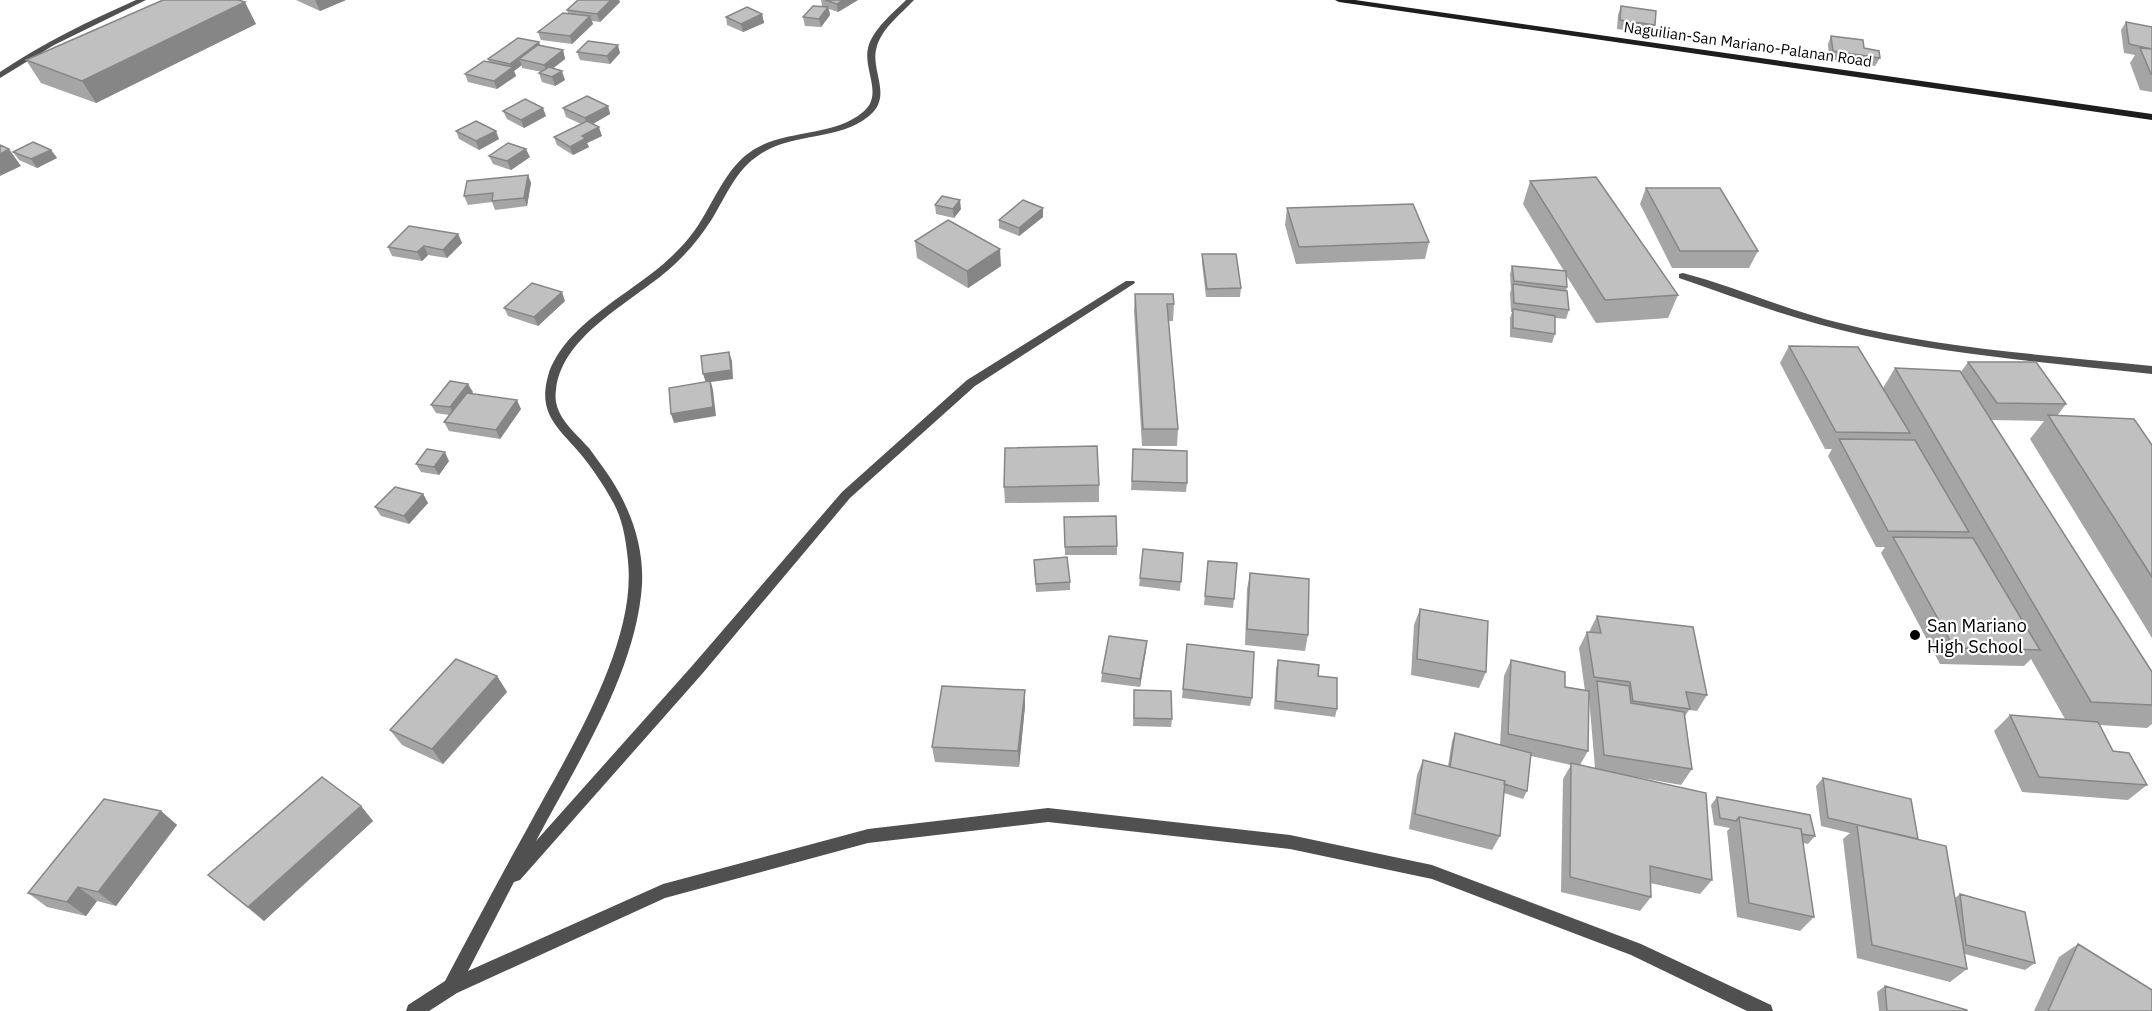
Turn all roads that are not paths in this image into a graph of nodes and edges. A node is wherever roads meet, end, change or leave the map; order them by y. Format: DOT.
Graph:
graph roads {
  1 [pos="141,0"];
  2 [pos="910,0"];
  3 [pos="1339,0"];
  4 [pos="0,76"];
  5 [pos="2152,117"];
  6 [pos="1683,276"];
  7 [pos="1130,283"];
  8 [pos="2152,370"];
  9 [pos="501,891"];
  10 [pos="452,987"];
  11 [pos="414,1011"];
  12 [pos="1765,1011"];
  1 -- 4 [label="street"];
  2 -- 9 [label="street"];
  3 -- 5 [label="main road, Naguilian-San Mariano-Palanan Road"];
  6 -- 8 [label="street"];
  7 -- 9 [label="street"];
  9 -- 10 [label="street"];
  10 -- 11 [label="street"];
  10 -- 12 [label="street"];
}
